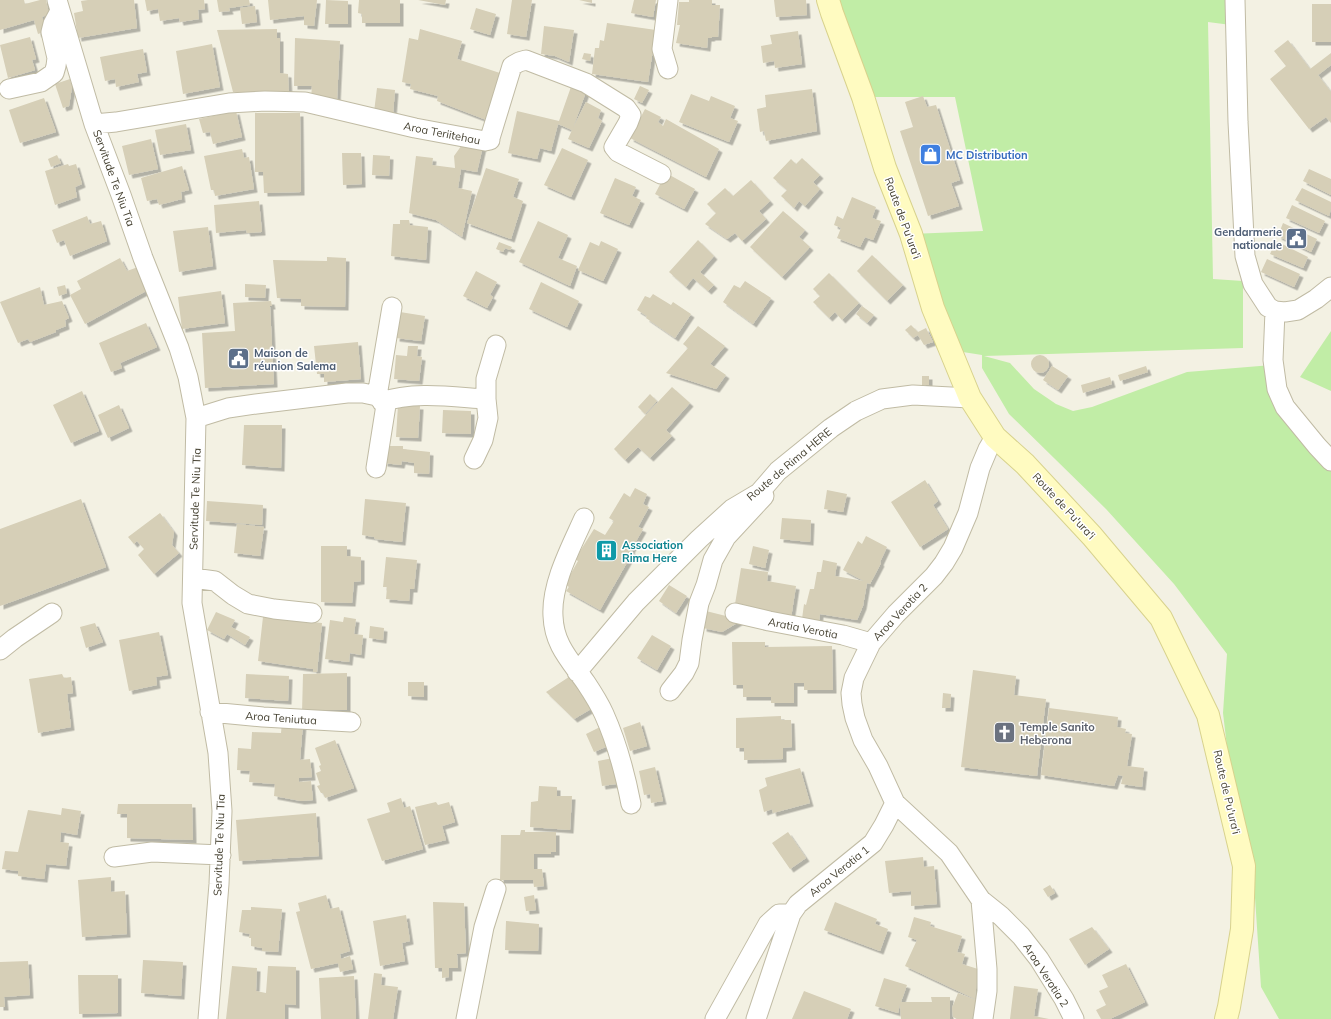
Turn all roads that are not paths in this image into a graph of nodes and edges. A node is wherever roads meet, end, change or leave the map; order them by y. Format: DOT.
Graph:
graph roads {
  1 [pos="668,0"];
  2 [pos="828,0"];
  3 [pos="1235,0"];
  4 [pos="59,5"];
  5 [pos="668,69"];
  6 [pos="9,89"];
  7 [pos="94,124"];
  8 [pos="661,174"];
  9 [pos="1331,287"];
  10 [pos="392,307"];
  11 [pos="1275,311"];
  12 [pos="496,345"];
  13 [pos="970,398"];
  14 [pos="379,399"];
  15 [pos="486,399"];
  16 [pos="196,418"];
  17 [pos="995,437"];
  18 [pos="474,460"];
  19 [pos="1331,461"];
  20 [pos="376,468"];
  21 [pos="778,471"];
  22 [pos="584,518"];
  23 [pos="193,578"];
  24 [pos="52,613"];
  25 [pos="735,613"];
  26 [pos="312,614"];
  27 [pos="870,643"];
  28 [pos="0,650"];
  29 [pos="578,672"];
  30 [pos="670,691"];
  31 [pos="210,712"];
  32 [pos="351,722"];
  33 [pos="895,803"];
  34 [pos="631,804"];
  35 [pos="221,855"];
  36 [pos="114,857"];
  37 [pos="496,889"];
  38 [pos="981,900"];
  39 [pos="791,914"];
  40 [pos="208,1019"];
  41 [pos="466,1019"];
  42 [pos="715,1019"];
  43 [pos="756,1019"];
  44 [pos="983,1019"];
  45 [pos="1074,1019"];
  46 [pos="1226,1019"];
  1 -- 5 [label="street"];
  2 -- 13 [label="main road, Route de Pu'ura'i"];
  3 -- 11 [label="street"];
  4 -- 6 [label="street"];
  4 -- 7 [label="street, Servitude Te Niu Tia"];
  7 -- 8 [label="street, Aroa Teriitehau"];
  7 -- 16 [label="street, Servitude Te Niu Tia"];
  9 -- 11 [label="street"];
  10 -- 14 [label="street"];
  11 -- 19 [label="street"];
  12 -- 15 [label="street"];
  13 -- 17 [label="main road, Route de Pu'ura'i"];
  13 -- 21 [label="street, Route de Rima HERE"];
  14 -- 15 [label="street"];
  14 -- 16 [label="street"];
  14 -- 20 [label="street"];
  15 -- 18 [label="street"];
  16 -- 23 [label="street, Servitude Te Niu Tia"];
  17 -- 27 [label="street, Aroa Verotia 2"];
  17 -- 46 [label="main road, Route de Pu'ura'i"];
  21 -- 29 [label="street, Route de Rima HERE"];
  21 -- 30 [label="street"];
  22 -- 29 [label="street"];
  23 -- 26 [label="street"];
  23 -- 31 [label="street, Servitude Te Niu Tia"];
  24 -- 28 [label="street"];
  25 -- 27 [label="street, Aratia Verotia"];
  27 -- 33 [label="street, Aroa Verotia 2"];
  29 -- 34 [label="street"];
  31 -- 32 [label="street, Aroa Teniutua"];
  31 -- 35 [label="street, Servitude Te Niu Tia"];
  33 -- 38 [label="street, Aroa Verotia 2"];
  33 -- 39 [label="street, Aroa Verotia 1"];
  35 -- 36 [label="street"];
  35 -- 40 [label="street, Servitude Te Niu Tia"];
  37 -- 41 [label="street"];
  38 -- 44 [label="street, Aroa Verotia 2"];
  38 -- 45 [label="street, Aroa Verotia 2"];
  39 -- 42 [label="street"];
  39 -- 43 [label="street, Aroa Verotia 1"];
}
